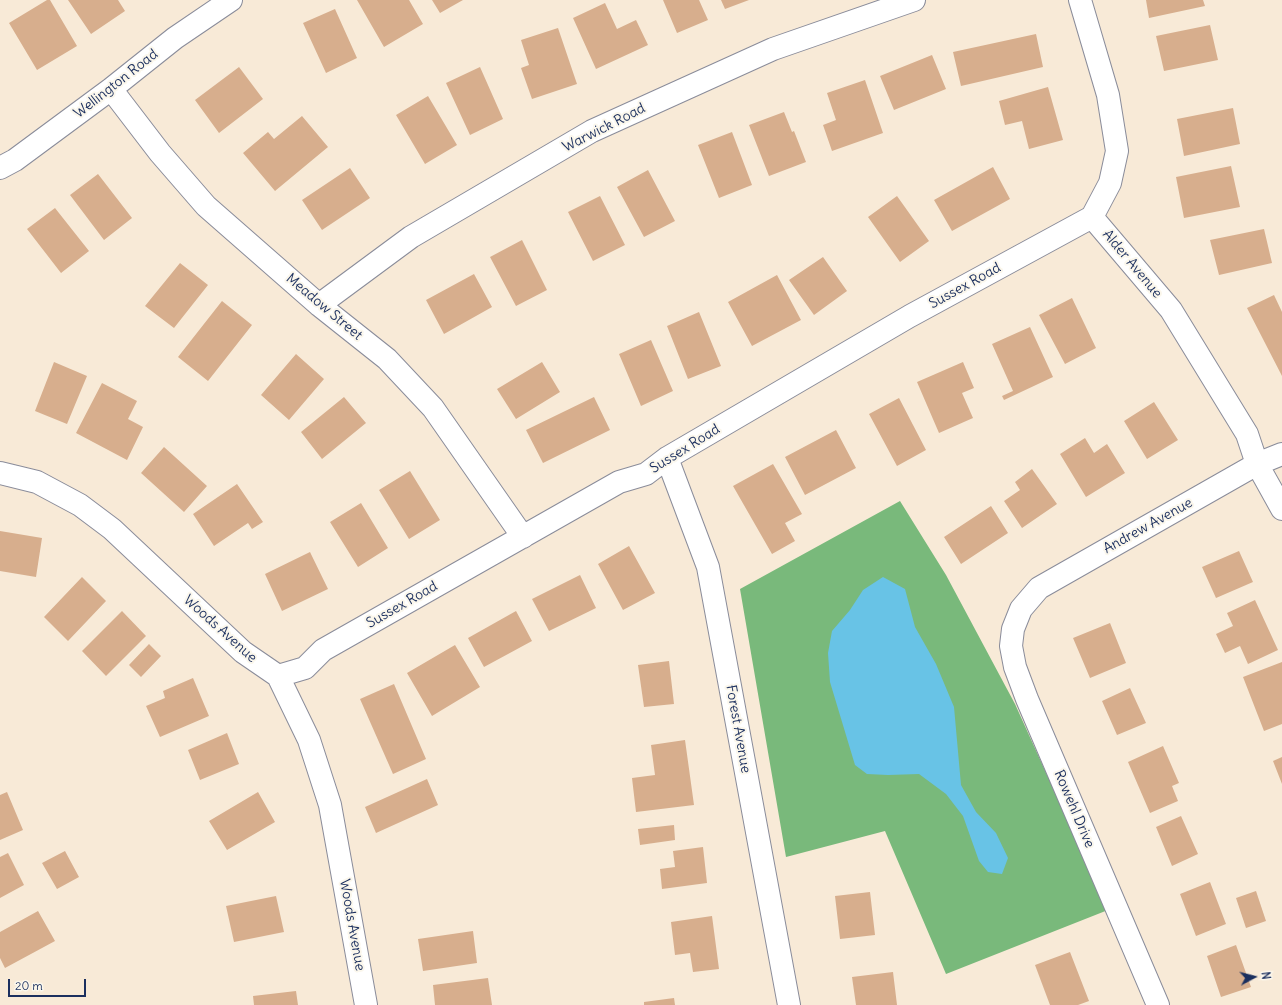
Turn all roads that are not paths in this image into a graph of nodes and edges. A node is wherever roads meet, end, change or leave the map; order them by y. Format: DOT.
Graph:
graph roads {
  1 [pos="231,0"];
  2 [pos="914,0"];
  3 [pos="1080,0"];
  4 [pos="111,89"];
  5 [pos="0,168"];
  6 [pos="1092,216"];
  7 [pos="319,304"];
  8 [pos="1282,454"];
  9 [pos="667,458"];
  10 [pos="1257,464"];
  11 [pos="0,473"];
  12 [pos="1282,509"];
  13 [pos="523,537"];
  14 [pos="1021,609"];
  15 [pos="278,676"];
  16 [pos="366,1005"];
  17 [pos="789,1005"];
  18 [pos="1158,1005"];
  1 -- 4 [label="street, Wellington Road"];
  2 -- 7 [label="street, Warwick Road"];
  3 -- 6 [label="street, Alder Avenue"];
  4 -- 5 [label="street, Wellington Road"];
  4 -- 7 [label="street, Meadow Street"];
  6 -- 9 [label="street, Sussex Road"];
  6 -- 10 [label="street, Alder Avenue"];
  7 -- 13 [label="street, Meadow Street"];
  8 -- 10 [label="street, Andrew Avenue"];
  9 -- 13 [label="street, Sussex Road"];
  9 -- 17 [label="street, Forest Avenue"];
  10 -- 12 [label="street, Alder Avenue"];
  10 -- 14 [label="street, Andrew Avenue"];
  11 -- 15 [label="street, Woods Avenue"];
  13 -- 15 [label="street, Sussex Road"];
  14 -- 18 [label="street, Rowehl Drive"];
  15 -- 16 [label="street, Woods Avenue"];
}
